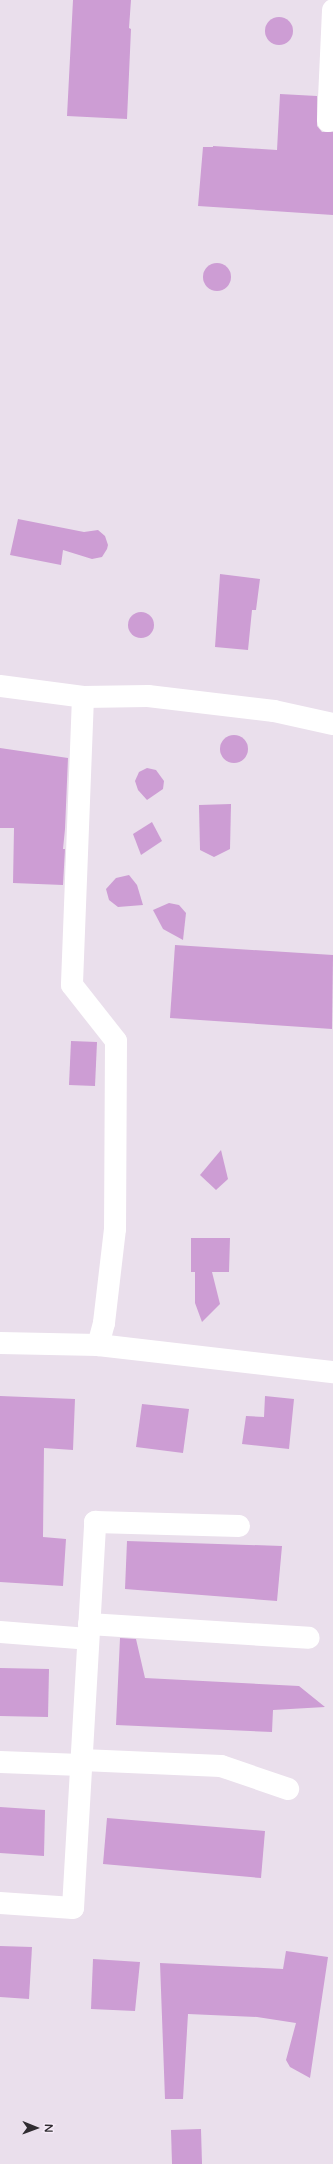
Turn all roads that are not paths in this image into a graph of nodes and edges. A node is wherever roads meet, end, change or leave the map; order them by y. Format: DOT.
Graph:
graph roads {
  1 [pos="333,10"];
  2 [pos="328,121"];
  3 [pos="0,686"];
  4 [pos="83,697"];
  5 [pos="333,724"];
  6 [pos="0,1343"];
  7 [pos="98,1345"];
  8 [pos="333,1372"];
  9 [pos="240,1526"];
  10 [pos="0,1632"];
  11 [pos="88,1632"];
  12 [pos="309,1638"];
  13 [pos="0,1762"];
  14 [pos="81,1763"];
  15 [pos="288,1789"];
  16 [pos="0,1903"];
  1 -- 2 [label="street"];
  3 -- 4 [label="street"];
  4 -- 5 [label="street"];
  4 -- 7 [label="street"];
  6 -- 7 [label="street"];
  7 -- 8 [label="street"];
  9 -- 11 [label="street"];
  10 -- 11 [label="street"];
  11 -- 12 [label="street"];
  11 -- 14 [label="street"];
  13 -- 14 [label="street"];
  14 -- 15 [label="street"];
  14 -- 16 [label="street"];
}
